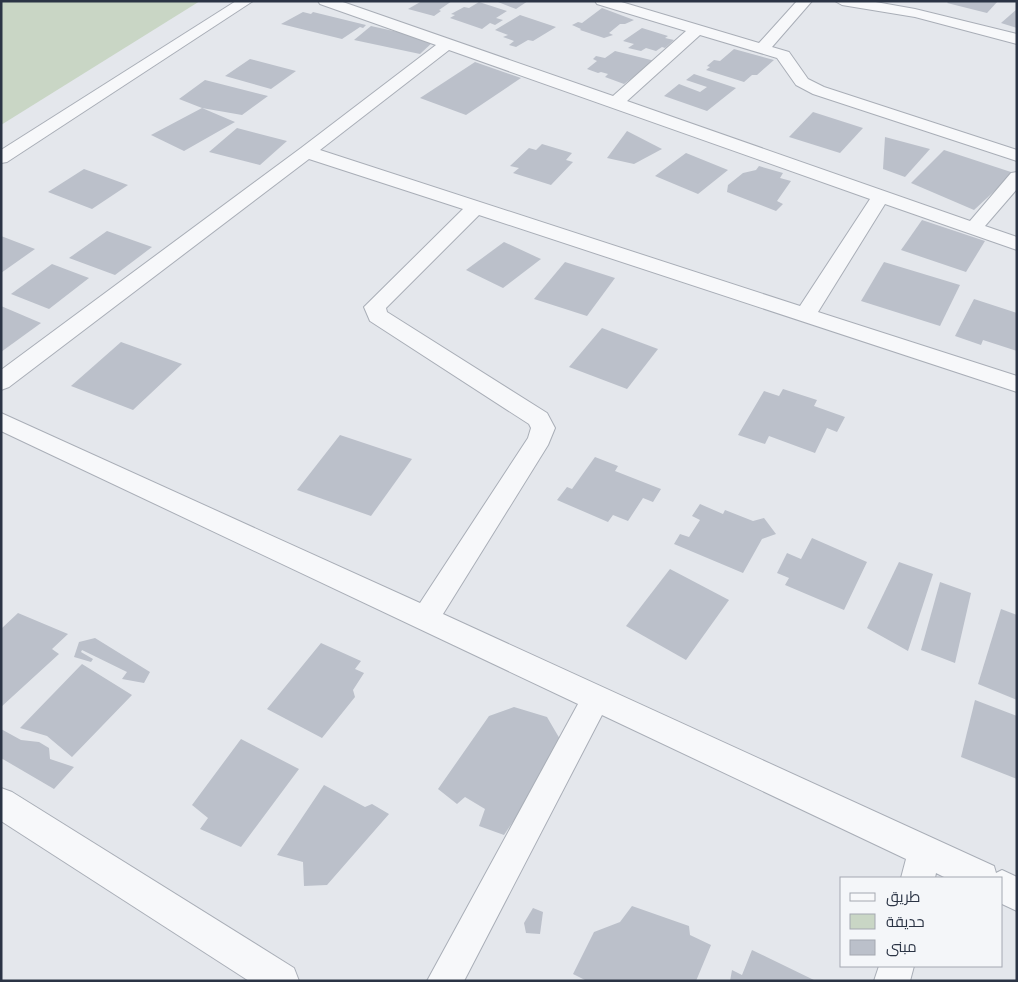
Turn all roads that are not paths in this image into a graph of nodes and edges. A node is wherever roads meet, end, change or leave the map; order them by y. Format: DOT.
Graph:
graph roads {
  1 [pos="246,1"];
  2 [pos="325,1"];
  3 [pos="602,1"];
  4 [pos="805,1"];
  5 [pos="842,1"];
  6 [pos="694,30"];
  7 [pos="1017,39"];
  8 [pos="447,44"];
  9 [pos="762,49"];
  10 [pos="616,103"];
  11 [pos="307,152"];
  12 [pos="1017,156"];
  13 [pos="1,158"];
  14 [pos="1017,177"];
  15 [pos="881,196"];
  16 [pos="476,207"];
  17 [pos="973,229"];
  18 [pos="1017,244"];
  19 [pos="805,315"];
  20 [pos="1,382"];
  21 [pos="1017,384"];
  22 [pos="1,421"];
  23 [pos="425,618"];
  24 [pos="596,698"];
  25 [pos="1,803"];
  26 [pos="921,865"];
  27 [pos="977,877"];
  28 [pos="1003,887"];
  29 [pos="1017,894"];
  30 [pos="896,967"];
  31 [pos="281,981"];
  32 [pos="445,981"];
  33 [pos="892,981"];
  1 -- 13 [label="street"];
  2 -- 8 [label="street"];
  3 -- 6 [label="street"];
  4 -- 9 [label="street"];
  5 -- 7 [label="street"];
  6 -- 9 [label="street"];
  6 -- 10 [label="street"];
  8 -- 10 [label="street"];
  8 -- 11 [label="street"];
  9 -- 12 [label="street"];
  10 -- 15 [label="street"];
  11 -- 16 [label="street"];
  11 -- 20 [label="street"];
  14 -- 17 [label="street"];
  15 -- 17 [label="street"];
  15 -- 19 [label="street"];
  16 -- 19 [label="street"];
  16 -- 23 [label="street"];
  17 -- 18 [label="street"];
  19 -- 21 [label="street"];
  22 -- 23 [label="street"];
  23 -- 24 [label="street"];
  24 -- 26 [label="street"];
  24 -- 32 [label="street"];
  25 -- 31 [label="street"];
  26 -- 27 [label="street"];
  28 -- 29 [label="street"];
  30 -- 33 [label="street"];
}
